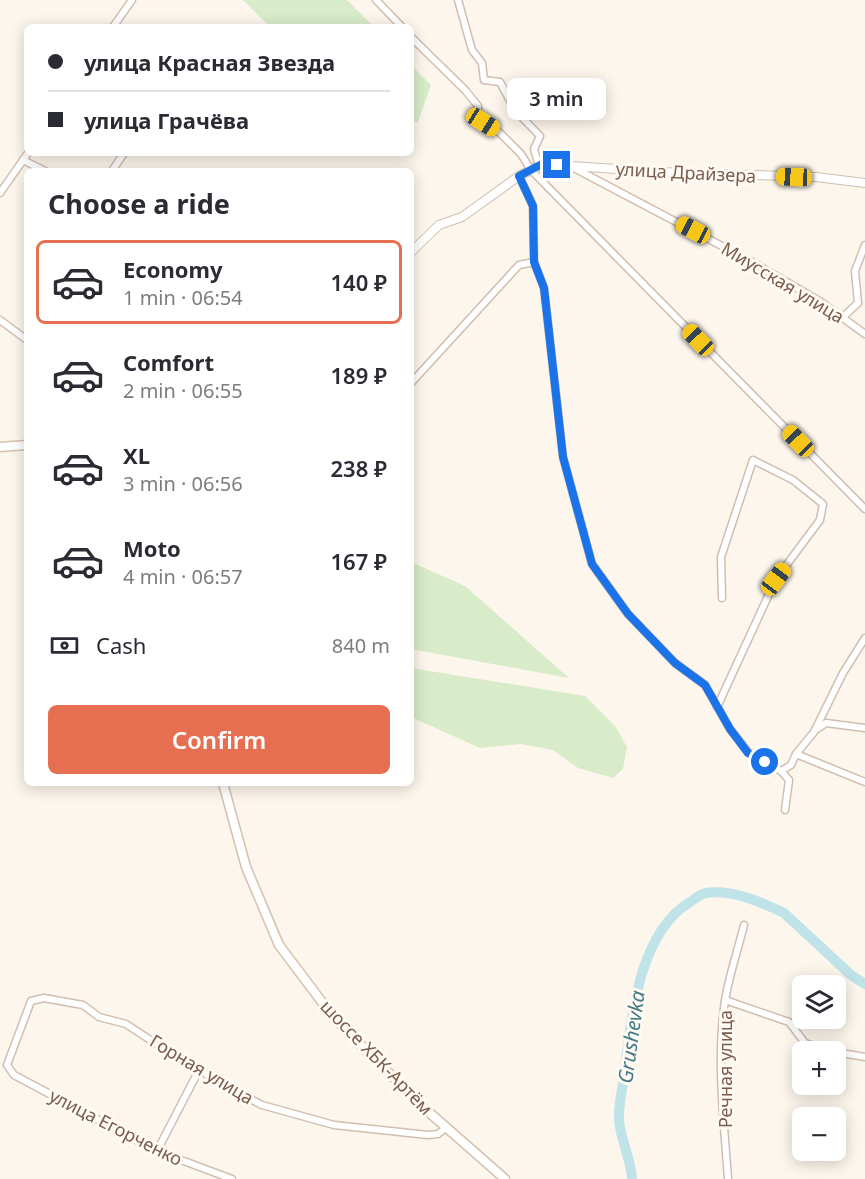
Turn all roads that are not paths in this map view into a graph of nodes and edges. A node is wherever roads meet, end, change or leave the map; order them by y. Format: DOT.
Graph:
graph roads {
  1 [pos="132,0"];
  2 [pos="376,0"];
  3 [pos="458,0"];
  4 [pos="115,24"];
  5 [pos="399,24"];
  6 [pos="414,40"];
  7 [pos="26,156"];
  8 [pos="23,160"];
  9 [pos="541,165"];
  10 [pos="572,166"];
  11 [pos="39,168"];
  12 [pos="531,170"];
  13 [pos="519,176"];
  14 [pos="865,183"];
  15 [pos="0,193"];
  16 [pos="865,245"];
  17 [pos="414,249"];
  18 [pos="534,262"];
  19 [pos="843,317"];
  20 [pos="0,320"];
  21 [pos="865,334"];
  22 [pos="24,338"];
  23 [pos="414,380"];
  24 [pos="24,445"];
  25 [pos="0,447"];
  26 [pos="865,509"];
  27 [pos="722,598"];
  28 [pos="865,638"];
  29 [pos="717,707"];
  30 [pos="865,729"];
  31 [pos="814,732"];
  32 [pos="796,754"];
  33 [pos="781,771"];
  34 [pos="865,782"];
  35 [pos="224,786"];
  36 [pos="785,810"];
  37 [pos="744,925"];
  38 [pos="725,1000"];
  39 [pos="31,1001"];
  40 [pos="804,1041"];
  41 [pos="846,1054"];
  42 [pos="865,1057"];
  43 [pos="200,1068"];
  44 [pos="447,1126"];
  45 [pos="157,1151"];
  46 [pos="232,1179"];
  47 [pos="505,1179"];
  48 [pos="728,1179"];
  1 -- 4 [label="street"];
  2 -- 5 [label="street"];
  3 -- 9 [label="street"];
  6 -- 12 [label="street"];
  7 -- 8 [label="street"];
  8 -- 11 [label="street"];
  8 -- 15 [label="street"];
  9 -- 10 [label="street, улица Драйзера"];
  9 -- 12 [label="street"];
  10 -- 14 [label="street, улица Драйзера"];
  10 -- 19 [label="street, Миусская улица"];
  12 -- 13 [label="street"];
  12 -- 26 [label="street"];
  13 -- 17 [label="street"];
  13 -- 18 [label="street"];
  16 -- 19 [label="street"];
  18 -- 23 [label="street"];
  18 -- 29 [label="street"];
  19 -- 21 [label="street, Миусская улица"];
  20 -- 22 [label="street"];
  24 -- 25 [label="main road"];
  27 -- 29 [label="street"];
  28 -- 31 [label="street"];
  29 -- 33 [label="street"];
  30 -- 31 [label="street"];
  31 -- 32 [label="street"];
  32 -- 33 [label="street"];
  32 -- 34 [label="street"];
  33 -- 36 [label="street"];
  35 -- 44 [label="main road, шоссе ХБК-Артём"];
  37 -- 38 [label="street, Речная улица"];
  38 -- 40 [label="street"];
  38 -- 48 [label="street, Речная улица"];
  39 -- 43 [label="street, Горная улица"];
  39 -- 45 [label="street, улица Егорченко"];
  41 -- 42 [label="street"];
  43 -- 44 [label="street, Горная улица"];
  43 -- 45 [label="street"];
  44 -- 47 [label="main road, шоссе ХБК-Артём"];
  45 -- 46 [label="street, улица Егорченко"];
}
